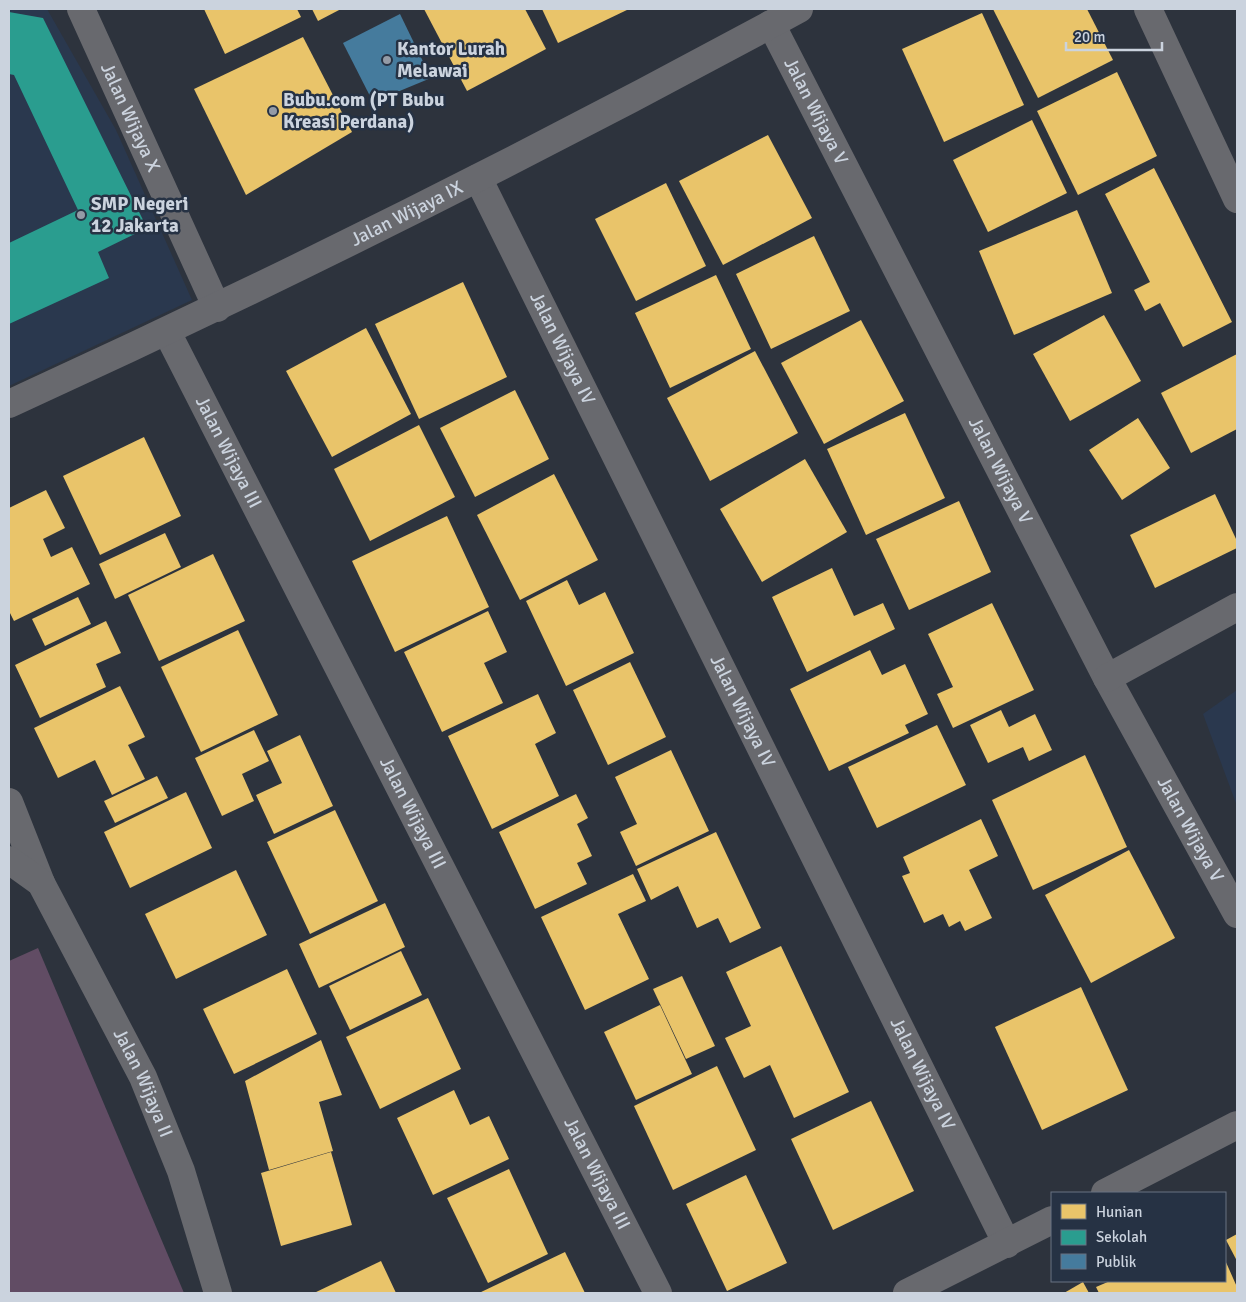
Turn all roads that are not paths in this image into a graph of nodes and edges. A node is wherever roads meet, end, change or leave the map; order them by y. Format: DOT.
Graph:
graph roads {
  1 [pos="81,9"];
  2 [pos="798,9"];
  3 [pos="1148,9"];
  4 [pos="771,24"];
  5 [pos="478,178"];
  6 [pos="1237,199"];
  7 [pos="217,308"];
  8 [pos="167,332"];
  9 [pos="9,404"];
  10 [pos="1237,607"];
  11 [pos="1107,678"];
  12 [pos="9,802"];
  13 [pos="9,860"];
  14 [pos="41,883"];
  15 [pos="1237,914"];
  16 [pos="1237,1125"];
  17 [pos="1107,1192"];
  18 [pos="1051,1221"];
  19 [pos="1007,1244"];
  20 [pos="218,1293"];
  21 [pos="658,1293"];
  22 [pos="907,1293"];
  1 -- 7 [label="street, Jalan Wijaya X"];
  2 -- 4 [label="street, Jalan Wijaya IX"];
  3 -- 6 [label="street"];
  4 -- 5 [label="street, Jalan Wijaya IX"];
  4 -- 11 [label="street, Jalan Wijaya V"];
  5 -- 7 [label="street, Jalan Wijaya IX"];
  5 -- 19 [label="street, Jalan Wijaya IV"];
  7 -- 8 [label="street, Jalan Wijaya IX"];
  8 -- 9 [label="street, Jalan Wijaya IX"];
  8 -- 21 [label="street, Jalan Wijaya III"];
  10 -- 11 [label="street"];
  11 -- 15 [label="street, Jalan Wijaya V"];
  12 -- 14 [label="street, Jalan Wijaya II"];
  13 -- 14 [label="street, Jalan Wijaya II"];
  14 -- 20 [label="street, Jalan Wijaya II"];
  16 -- 17 [label="street"];
  18 -- 19 [label="street"];
  19 -- 22 [label="street"];
}
